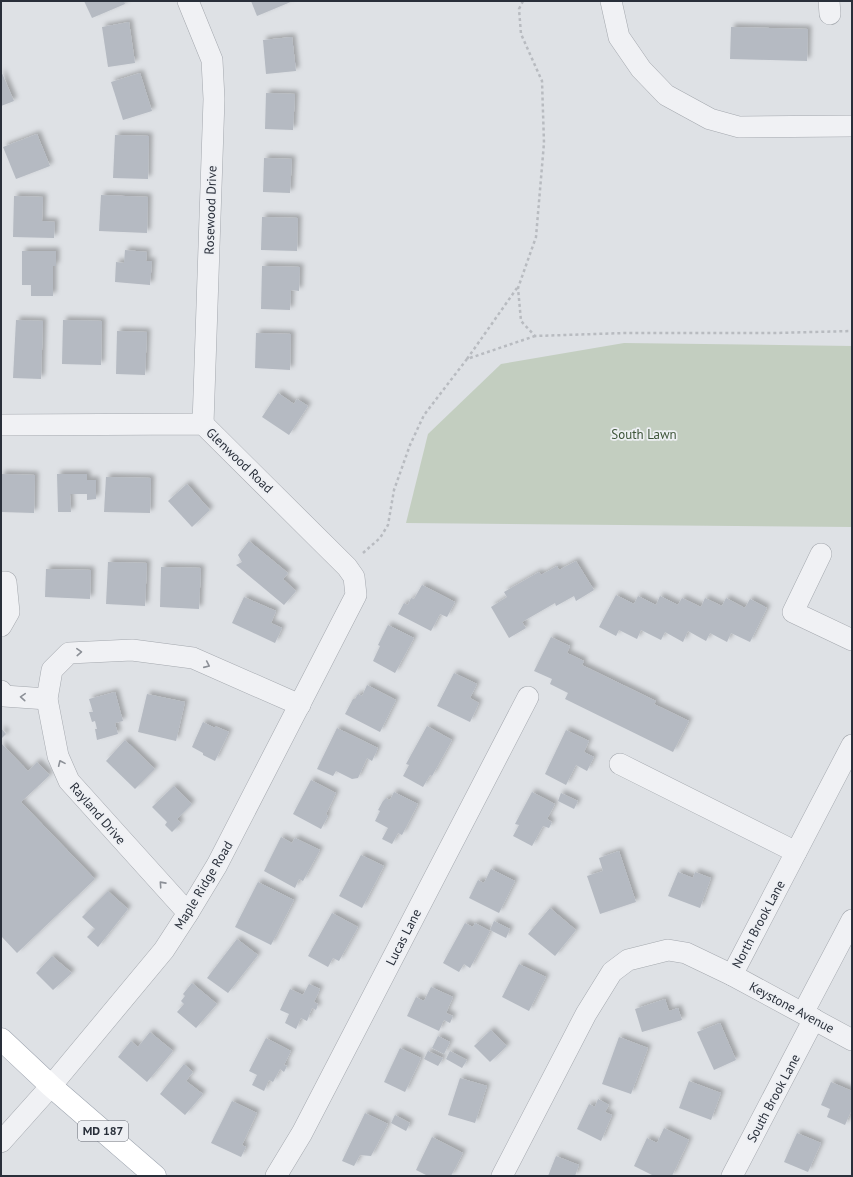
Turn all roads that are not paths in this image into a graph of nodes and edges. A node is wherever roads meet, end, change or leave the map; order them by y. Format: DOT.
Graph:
graph roads {
  1 [pos="188,1"];
  2 [pos="611,1"];
  3 [pos="852,126"];
  4 [pos="203,424"];
  5 [pos="1,425"];
  6 [pos="821,554"];
  7 [pos="1,582"];
  8 [pos="356,595"];
  9 [pos="1,626"];
  10 [pos="852,640"];
  11 [pos="1,691"];
  12 [pos="528,697"];
  13 [pos="47,699"];
  14 [pos="300,705"];
  15 [pos="852,745"];
  16 [pos="620,764"];
  17 [pos="846,769"];
  18 [pos="796,852"];
  19 [pos="188,913"];
  20 [pos="852,920"];
  21 [pos="732,975"];
  22 [pos="808,1016"];
  23 [pos="1,1039"];
  24 [pos="852,1040"];
  25 [pos="51,1086"];
  26 [pos="1,1142"];
  27 [pos="155,1176"];
  28 [pos="276,1176"];
  29 [pos="502,1176"];
  30 [pos="732,1176"];
  1 -- 4 [label="street, Rosewood Drive"];
  2 -- 3 [label="street"];
  4 -- 5 [label="street, Glenwood Road"];
  4 -- 8 [label="street, Glenwood Road"];
  6 -- 10 [label="street"];
  7 -- 9 [label="street"];
  8 -- 14 [label="street, Maple Ridge Road"];
  13 -- 11 [label="street, one-way"];
  12 -- 28 [label="street, Lucas Lane"];
  13 -- 14 [label="street, Rayland Drive, one-way"];
  19 -- 13 [label="street, Rayland Drive, one-way"];
  14 -- 19 [label="street, Maple Ridge Road"];
  15 -- 17 [label="street, North Brook Lane"];
  16 -- 18 [label="street"];
  17 -- 18 [label="street, North Brook Lane"];
  18 -- 21 [label="street, North Brook Lane"];
  19 -- 25 [label="street, Maple Ridge Road"];
  20 -- 22 [label="street, South Brook Lane"];
  21 -- 22 [label="street, Keystone Avenue"];
  21 -- 29 [label="street, North Brook Lane"];
  22 -- 24 [label="street, Keystone Avenue"];
  22 -- 30 [label="street, South Brook Lane"];
  23 -- 25 [label="main road, MD 187"];
  25 -- 26 [label="street, Maple Ridge Road"];
  25 -- 27 [label="main road, MD 187"];
}
